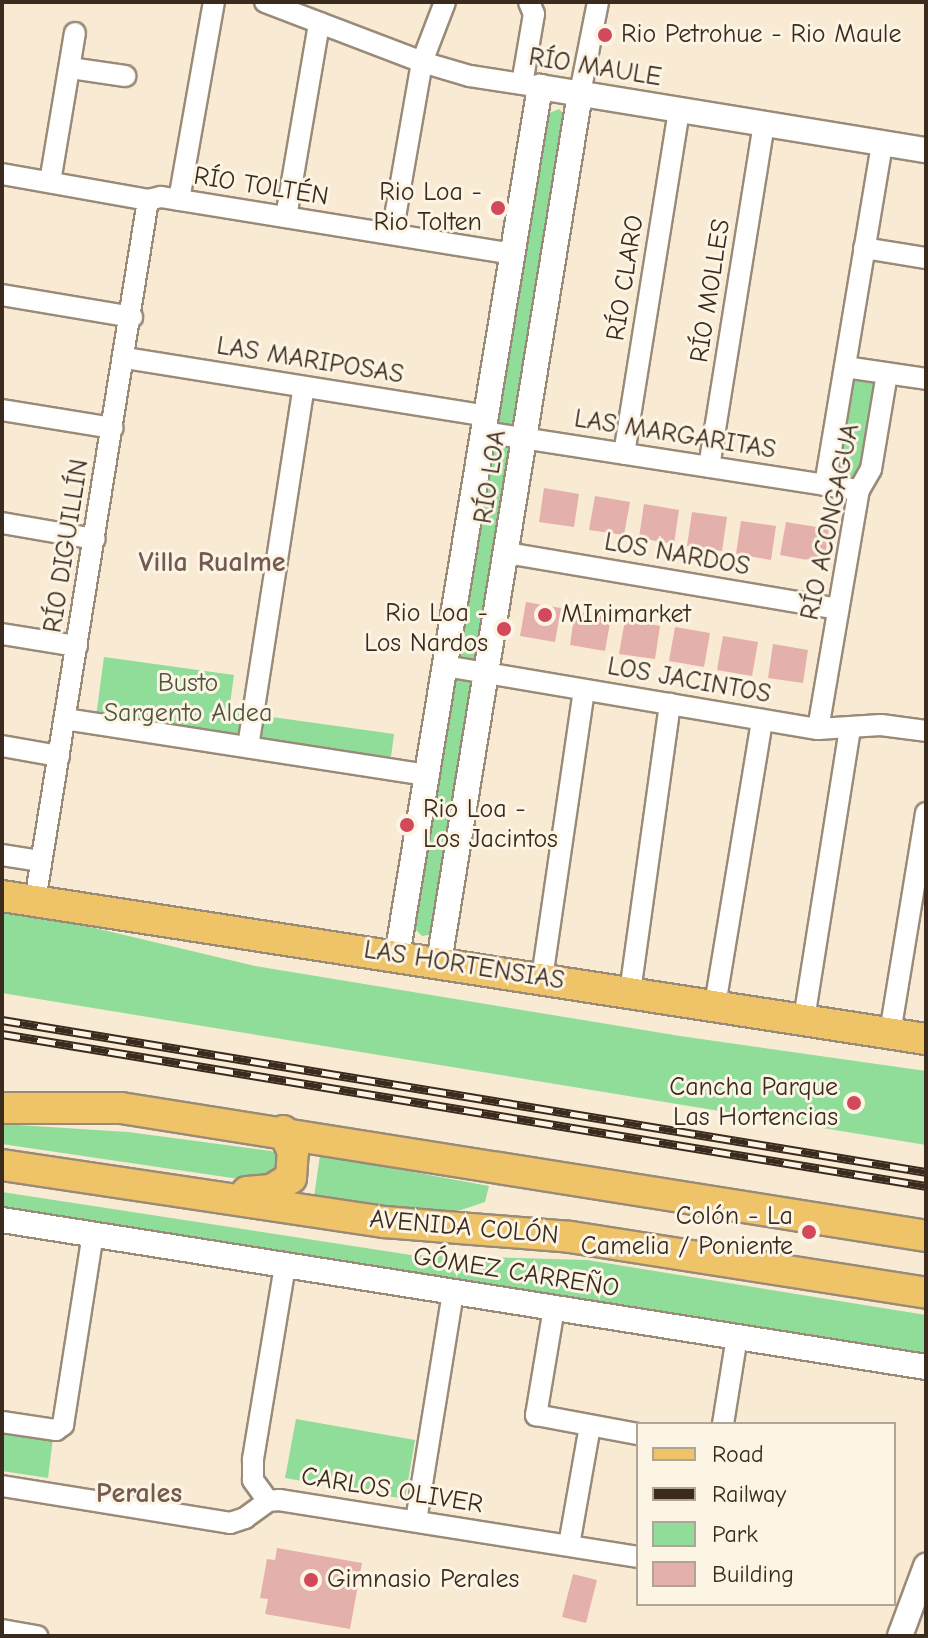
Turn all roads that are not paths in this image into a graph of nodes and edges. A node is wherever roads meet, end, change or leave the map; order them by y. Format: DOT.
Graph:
graph roads {
  1 [pos="214,2"];
  2 [pos="265,2"];
  3 [pos="445,2"];
  4 [pos="529,2"];
  5 [pos="598,2"];
  6 [pos="296,8"];
  7 [pos="319,23"];
  8 [pos="75,33"];
  9 [pos="422,62"];
  10 [pos="71,68"];
  11 [pos="125,76"];
  12 [pos="531,86"];
  13 [pos="580,93"];
  14 [pos="679,110"];
  15 [pos="764,124"];
  16 [pos="882,143"];
  17 [pos="926,150"];
  18 [pos="2,174"];
  19 [pos="50,182"];
  20 [pos="148,200"];
  21 [pos="179,200"];
  22 [pos="286,217"];
  23 [pos="392,234"];
  24 [pos="864,248"];
  25 [pos="513,254"];
  26 [pos="926,258"];
  27 [pos="2,295"];
  28 [pos="132,317"];
  29 [pos="125,358"];
  30 [pos="845,367"];
  31 [pos="887,373"];
  32 [pos="926,379"];
  33 [pos="304,387"];
  34 [pos="2,410"];
  35 [pos="484,424"];
  36 [pos="113,428"];
  37 [pos="526,438"];
  38 [pos="624,454"];
  39 [pos="709,467"];
  40 [pos="825,485"];
  41 [pos="859,490"];
  42 [pos="2,523"];
  43 [pos="95,539"];
  44 [pos="507,553"];
  45 [pos="838,609"];
  46 [pos="2,634"];
  47 [pos="77,646"];
  48 [pos="445,666"];
  49 [pos="487,673"];
  50 [pos="584,690"];
  51 [pos="670,704"];
  52 [pos="65,719"];
  53 [pos="762,720"];
  54 [pos="850,728"];
  55 [pos="818,729"];
  56 [pos="926,731"];
  57 [pos="2,746"];
  58 [pos="248,747"];
  59 [pos="59,756"];
  60 [pos="427,775"];
  61 [pos="926,813"];
  62 [pos="2,855"];
  63 [pos="41,861"];
  64 [pos="2,896"];
  65 [pos="35,901"];
  66 [pos="397,956"];
  67 [pos="439,962"];
  68 [pos="542,978"];
  69 [pos="630,992"];
  70 [pos="715,1005"];
  71 [pos="804,1019"];
  72 [pos="890,1033"];
  73 [pos="926,1039"];
  74 [pos="2,1108"];
  75 [pos="283,1131"];
  76 [pos="2,1165"];
  77 [pos="210,1195"];
  78 [pos="2,1220"];
  79 [pos="93,1234"];
  80 [pos="926,1236"];
  81 [pos="285,1265"];
  82 [pos="453,1292"];
  83 [pos="926,1293"];
  84 [pos="554,1308"];
  85 [pos="737,1337"];
  86 [pos="926,1367"];
  87 [pos="2,1422"];
  88 [pos="723,1422"];
  89 [pos="590,1426"];
  90 [pos="636,1434"];
  91 [pos="2,1486"];
  92 [pos="268,1501"];
  93 [pos="416,1521"];
  94 [pos="569,1545"];
  95 [pos="636,1557"];
  96 [pos="926,1566"];
  97 [pos="903,1603"];
  98 [pos="2,1630"];
  99 [pos="37,1636"];
  100 [pos="902,1636"];
  1 -- 21 [label="street"];
  2 -- 6 [label="street, RÍO MAULE"];
  3 -- 9 [label="street"];
  4 -- 12 [label="street"];
  5 -- 13 [label="street, RÍO LOA"];
  6 -- 7 [label="street, RÍO MAULE"];
  7 -- 9 [label="street, RÍO MAULE"];
  7 -- 22 [label="street"];
  8 -- 10 [label="street"];
  9 -- 12 [label="street, RÍO MAULE"];
  9 -- 23 [label="street"];
  10 -- 11 [label="street"];
  10 -- 19 [label="street"];
  12 -- 13 [label="street, RÍO MAULE"];
  12 -- 25 [label="street, RÍO LOA"];
  13 -- 14 [label="street, RÍO MAULE"];
  13 -- 37 [label="street, RÍO LOA"];
  14 -- 15 [label="street, RÍO MAULE"];
  14 -- 38 [label="street, RÍO CLARO"];
  15 -- 16 [label="street, RÍO MAULE"];
  15 -- 39 [label="street, RÍO MOLLES"];
  16 -- 17 [label="street, RÍO MAULE"];
  16 -- 24 [label="street, RÍO ACONGAGUA"];
  18 -- 19 [label="street, RÍO TOLTÉN"];
  19 -- 20 [label="street, RÍO TOLTÉN"];
  20 -- 21 [label="street, RÍO TOLTÉN"];
  20 -- 28 [label="street, RÍO DIGUILLÍN"];
  21 -- 22 [label="street, RÍO TOLTÉN"];
  22 -- 23 [label="street, RÍO TOLTÉN"];
  23 -- 25 [label="street, RÍO TOLTÉN"];
  24 -- 26 [label="street"];
  24 -- 30 [label="street, RÍO ACONGAGUA"];
  25 -- 35 [label="street, RÍO LOA"];
  27 -- 28 [label="street"];
  28 -- 29 [label="street, RÍO DIGUILLÍN"];
  29 -- 33 [label="street, LAS MARIPOSAS"];
  29 -- 36 [label="street, RÍO DIGUILLÍN"];
  30 -- 31 [label="street"];
  30 -- 40 [label="street, RÍO ACONGAGUA"];
  31 -- 32 [label="street"];
  31 -- 41 [label="street, RÍO ACONGAGUA"];
  33 -- 35 [label="street, LAS MARIPOSAS"];
  33 -- 58 [label="street"];
  34 -- 36 [label="street"];
  35 -- 37 [label="street, LAS MARGARITAS"];
  35 -- 48 [label="street, RÍO LOA"];
  36 -- 43 [label="street, RÍO DIGUILLÍN"];
  37 -- 38 [label="street, LAS MARGARITAS"];
  37 -- 44 [label="street, RÍO LOA"];
  38 -- 39 [label="street, LAS MARGARITAS"];
  39 -- 40 [label="street, LAS MARGARITAS"];
  40 -- 41 [label="street, LAS MARGARITAS"];
  41 -- 45 [label="street, RÍO ACONGAGUA"];
  42 -- 43 [label="street"];
  43 -- 47 [label="street, RÍO DIGUILLÍN"];
  44 -- 45 [label="street, LOS NARDOS"];
  44 -- 49 [label="street, RÍO LOA"];
  45 -- 55 [label="street, RÍO ACONGAGUA"];
  46 -- 47 [label="street"];
  47 -- 52 [label="street, RÍO DIGUILLÍN"];
  48 -- 49 [label="street, LOS JACINTOS"];
  48 -- 60 [label="street, RÍO LOA"];
  49 -- 50 [label="street, LOS JACINTOS"];
  49 -- 67 [label="street, RÍO LOA"];
  50 -- 51 [label="street, LOS JACINTOS"];
  50 -- 68 [label="street"];
  51 -- 53 [label="street, LOS JACINTOS"];
  51 -- 69 [label="street"];
  52 -- 58 [label="street"];
  52 -- 59 [label="street, RÍO DIGUILLÍN"];
  53 -- 55 [label="street, LOS JACINTOS"];
  53 -- 70 [label="street"];
  54 -- 55 [label="street, LOS JACINTOS"];
  54 -- 56 [label="street, LOS JACINTOS"];
  54 -- 71 [label="street"];
  57 -- 59 [label="street"];
  58 -- 60 [label="street"];
  59 -- 63 [label="street, RÍO DIGUILLÍN"];
  60 -- 66 [label="street, RÍO LOA"];
  61 -- 72 [label="street"];
  62 -- 63 [label="street"];
  63 -- 65 [label="street, RÍO DIGUILLÍN"];
  64 -- 65 [label="main road, LAS HORTENSIAS"];
  65 -- 66 [label="main road, LAS HORTENSIAS"];
  66 -- 67 [label="main road, LAS HORTENSIAS"];
  67 -- 68 [label="main road, LAS HORTENSIAS"];
  68 -- 69 [label="main road, LAS HORTENSIAS"];
  69 -- 70 [label="main road, LAS HORTENSIAS"];
  70 -- 71 [label="main road, LAS HORTENSIAS"];
  71 -- 72 [label="main road, LAS HORTENSIAS"];
  72 -- 73 [label="main road, LAS HORTENSIAS"];
  74 -- 75 [label="main road"];
  75 -- 77 [label="main road"];
  75 -- 80 [label="main road"];
  76 -- 77 [label="main road, AVENIDA COLÓN"];
  77 -- 83 [label="main road, AVENIDA COLÓN"];
  78 -- 79 [label="street, GÓMEZ CARREÑO"];
  79 -- 81 [label="street, GÓMEZ CARREÑO"];
  79 -- 87 [label="street"];
  81 -- 82 [label="street, GÓMEZ CARREÑO"];
  81 -- 92 [label="street"];
  82 -- 84 [label="street, GÓMEZ CARREÑO"];
  82 -- 93 [label="street"];
  84 -- 85 [label="street, GÓMEZ CARREÑO"];
  84 -- 89 [label="street"];
  85 -- 86 [label="street, GÓMEZ CARREÑO"];
  85 -- 88 [label="street"];
  89 -- 90 [label="street"];
  89 -- 94 [label="street"];
  91 -- 92 [label="street, CARLOS OLIVER"];
  92 -- 93 [label="street, CARLOS OLIVER"];
  93 -- 94 [label="street, CARLOS OLIVER"];
  94 -- 95 [label="street, CARLOS OLIVER"];
  96 -- 97 [label="street"];
  97 -- 100 [label="street"];
  98 -- 99 [label="street"];
}
